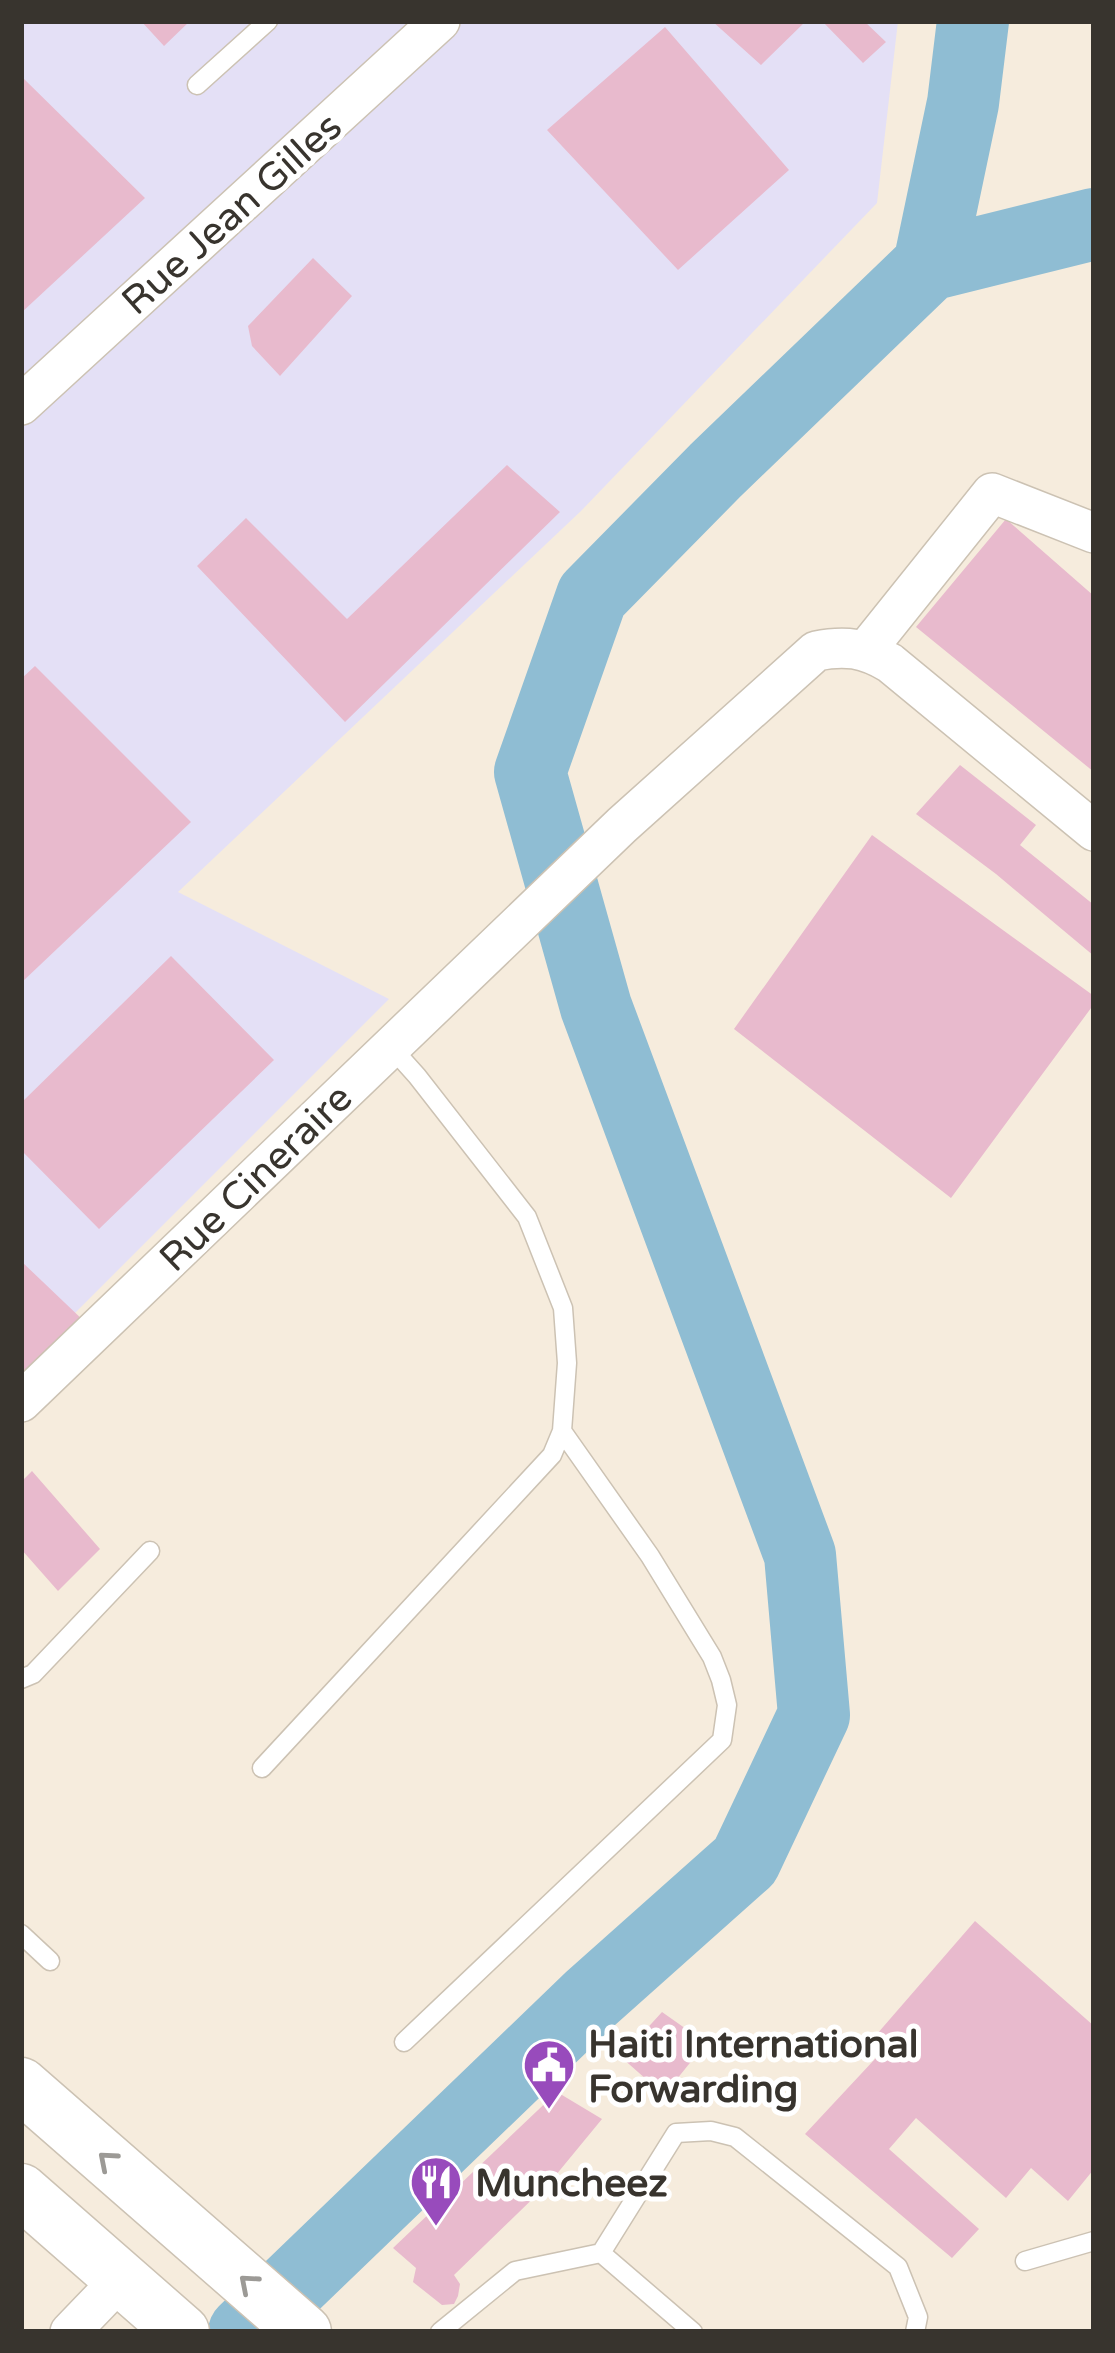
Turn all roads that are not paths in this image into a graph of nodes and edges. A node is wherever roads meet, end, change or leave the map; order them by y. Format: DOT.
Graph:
graph roads {
  1 [pos="268,21"];
  2 [pos="440,21"];
  3 [pos="197,85"];
  4 [pos="21,405"];
  5 [pos="1094,533"];
  6 [pos="867,650"];
  7 [pos="1094,831"];
  8 [pos="391,1047"];
  9 [pos="21,1402"];
  10 [pos="562,1431"];
  11 [pos="150,1551"];
  12 [pos="21,1679"];
  13 [pos="262,1768"];
  14 [pos="21,1934"];
  15 [pos="50,1961"];
  16 [pos="404,2042"];
  17 [pos="21,2085"];
  18 [pos="21,2191"];
  19 [pos="1094,2241"];
  20 [pos="601,2253"];
  21 [pos="1025,2261"];
  22 [pos="149,2303"];
  23 [pos="70,2332"];
  24 [pos="304,2332"];
  25 [pos="440,2332"];
  26 [pos="693,2332"];
  27 [pos="915,2332"];
  1 -- 3 [label="lane"];
  2 -- 4 [label="street, Rue Jean Gilles"];
  5 -- 6 [label="street"];
  6 -- 7 [label="street"];
  6 -- 8 [label="street, Rue Cineraire"];
  8 -- 9 [label="street, Rue Cineraire"];
  8 -- 10 [label="lane"];
  10 -- 13 [label="lane"];
  10 -- 16 [label="lane"];
  11 -- 12 [label="lane"];
  14 -- 15 [label="lane"];
  24 -- 17 [label="main road, one-way"];
  18 -- 22 [label="main road"];
  19 -- 21 [label="lane"];
  20 -- 25 [label="lane"];
  20 -- 26 [label="lane"];
  20 -- 27 [label="lane"];
  22 -- 23 [label="street"];
}
